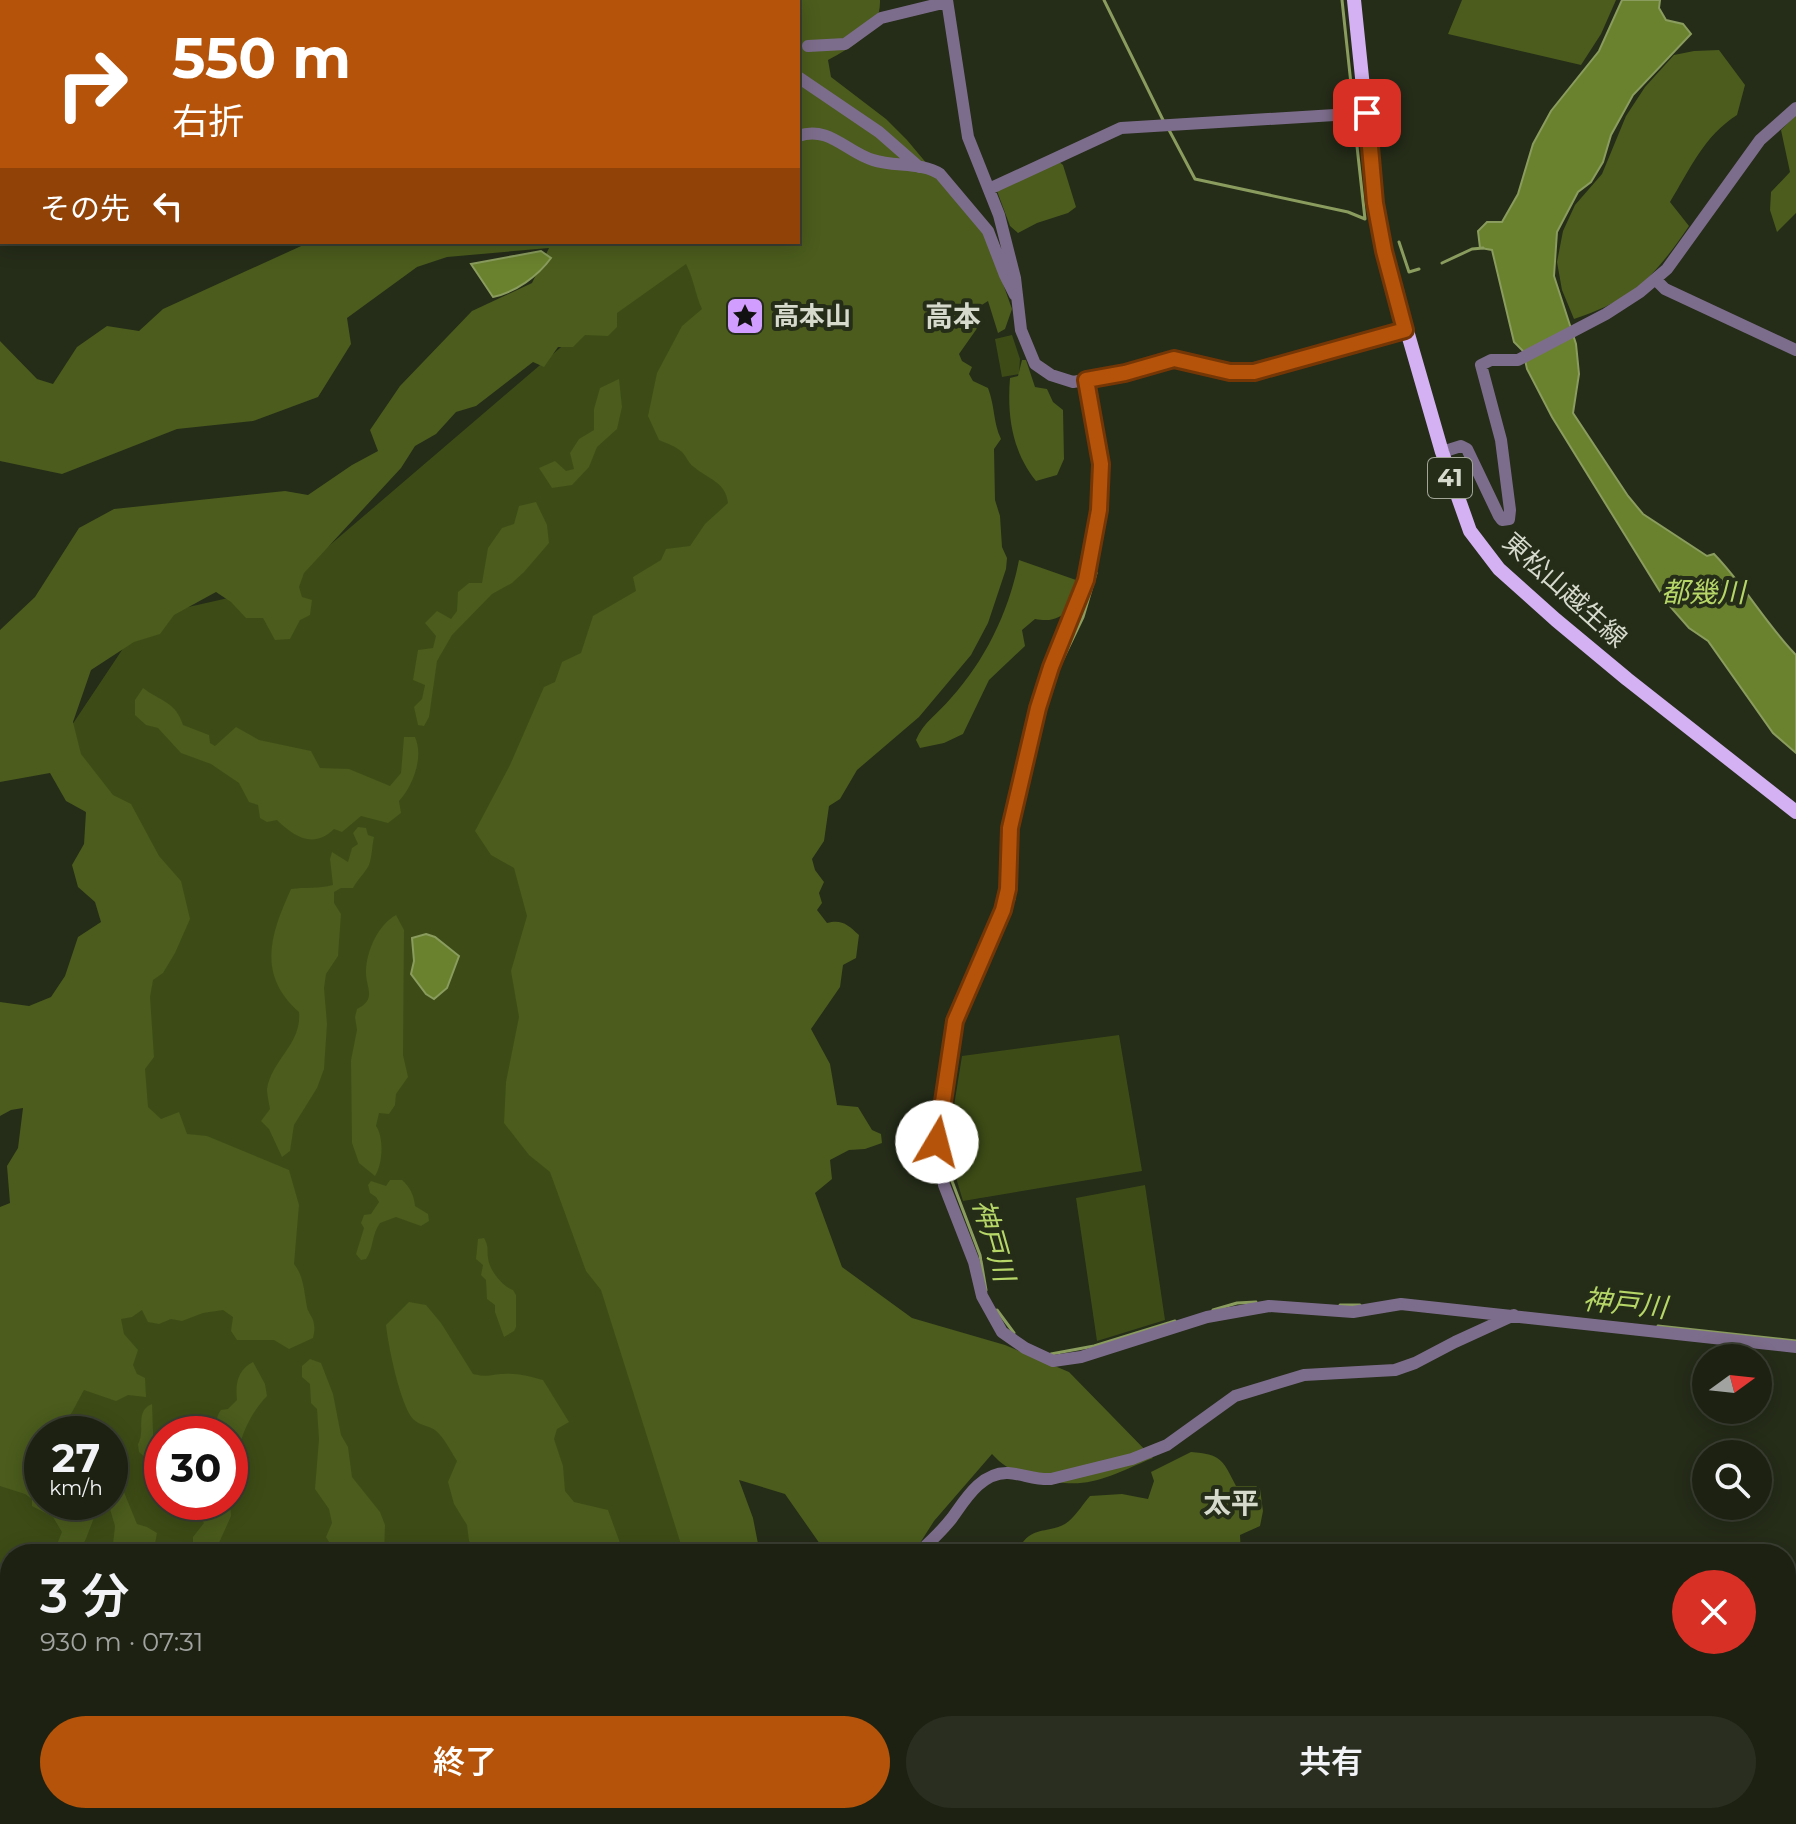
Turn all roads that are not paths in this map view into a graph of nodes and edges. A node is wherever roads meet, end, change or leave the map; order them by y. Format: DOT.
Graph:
graph roads {
  1 [pos="1354,0"];
  2 [pos="947,1"];
  3 [pos="808,46"];
  4 [pos="800,78"];
  5 [pos="1796,108"];
  6 [pos="1367,113"];
  7 [pos="800,136"];
  8 [pos="919,167"];
  9 [pos="989,189"];
  10 [pos="1656,280"];
  11 [pos="1017,297"];
  12 [pos="1405,330"];
  13 [pos="1796,350"];
  14 [pos="1086,380"];
  15 [pos="1442,452"];
  16 [pos="1796,812"];
  17 [pos="1514,1315"];
  18 [pos="1796,1347"];
  19 [pos="927,1544"];
  1 -- 6 [label="main road, 東松山越生線 / 41"];
  2 -- 3 [label="street"];
  2 -- 9 [label="street"];
  4 -- 8 [label="street"];
  5 -- 10 [label="street"];
  6 -- 9 [label="street"];
  6 -- 12 [label="main road, 東松山越生線 / 41"];
  7 -- 8 [label="street"];
  8 -- 11 [label="street"];
  9 -- 11 [label="street"];
  10 -- 13 [label="street"];
  10 -- 15 [label="street"];
  11 -- 14 [label="street"];
  12 -- 14 [label="street"];
  12 -- 15 [label="main road, 東松山越生線 / 41"];
  14 -- 17 [label="street"];
  15 -- 16 [label="main road, 東松山越生線 / 41"];
  17 -- 18 [label="street"];
  17 -- 19 [label="street"];
}
